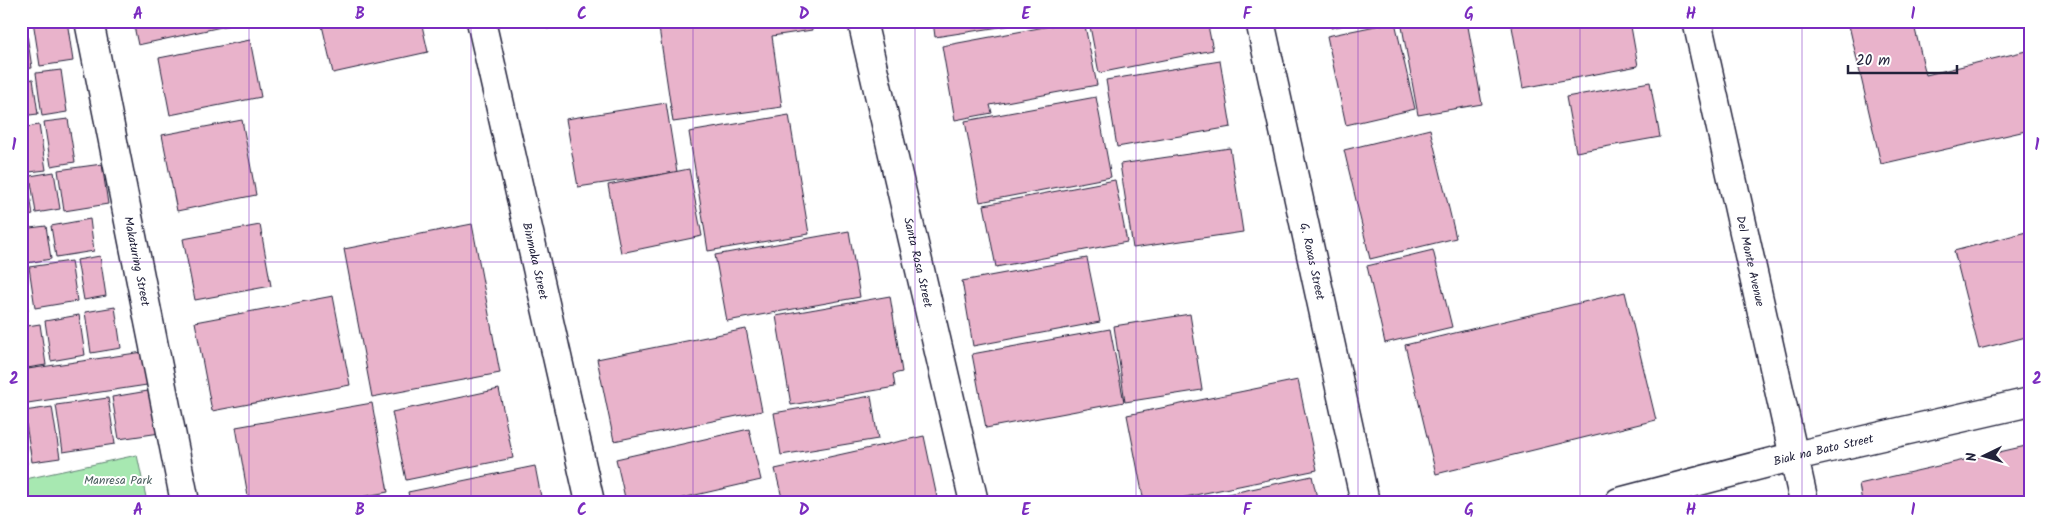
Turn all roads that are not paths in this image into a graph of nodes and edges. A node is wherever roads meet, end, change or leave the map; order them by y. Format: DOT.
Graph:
graph roads {
  1 [pos="89,21"];
  2 [pos="481,21"];
  3 [pos="862,21"];
  4 [pos="1260,21"];
  5 [pos="1697,21"];
  6 [pos="2030,402"];
  7 [pos="1795,456"];
  8 [pos="185,502"];
  9 [pos="590,502"];
  10 [pos="974,502"];
  11 [pos="1365,502"];
  12 [pos="1619,502"];
  13 [pos="1804,502"];
  1 -- 8 [label="street, Makaturing Street"];
  2 -- 9 [label="street, Binmaka Street"];
  3 -- 10 [label="street, Santa Rosa Street"];
  4 -- 11 [label="street, G. Roxas Street"];
  5 -- 7 [label="street, Del Monte Avenue"];
  6 -- 7 [label="street, Biak na Bato Street"];
  7 -- 12 [label="street, Biak na Bato Street"];
  7 -- 13 [label="street, Del Monte Avenue"];
}
